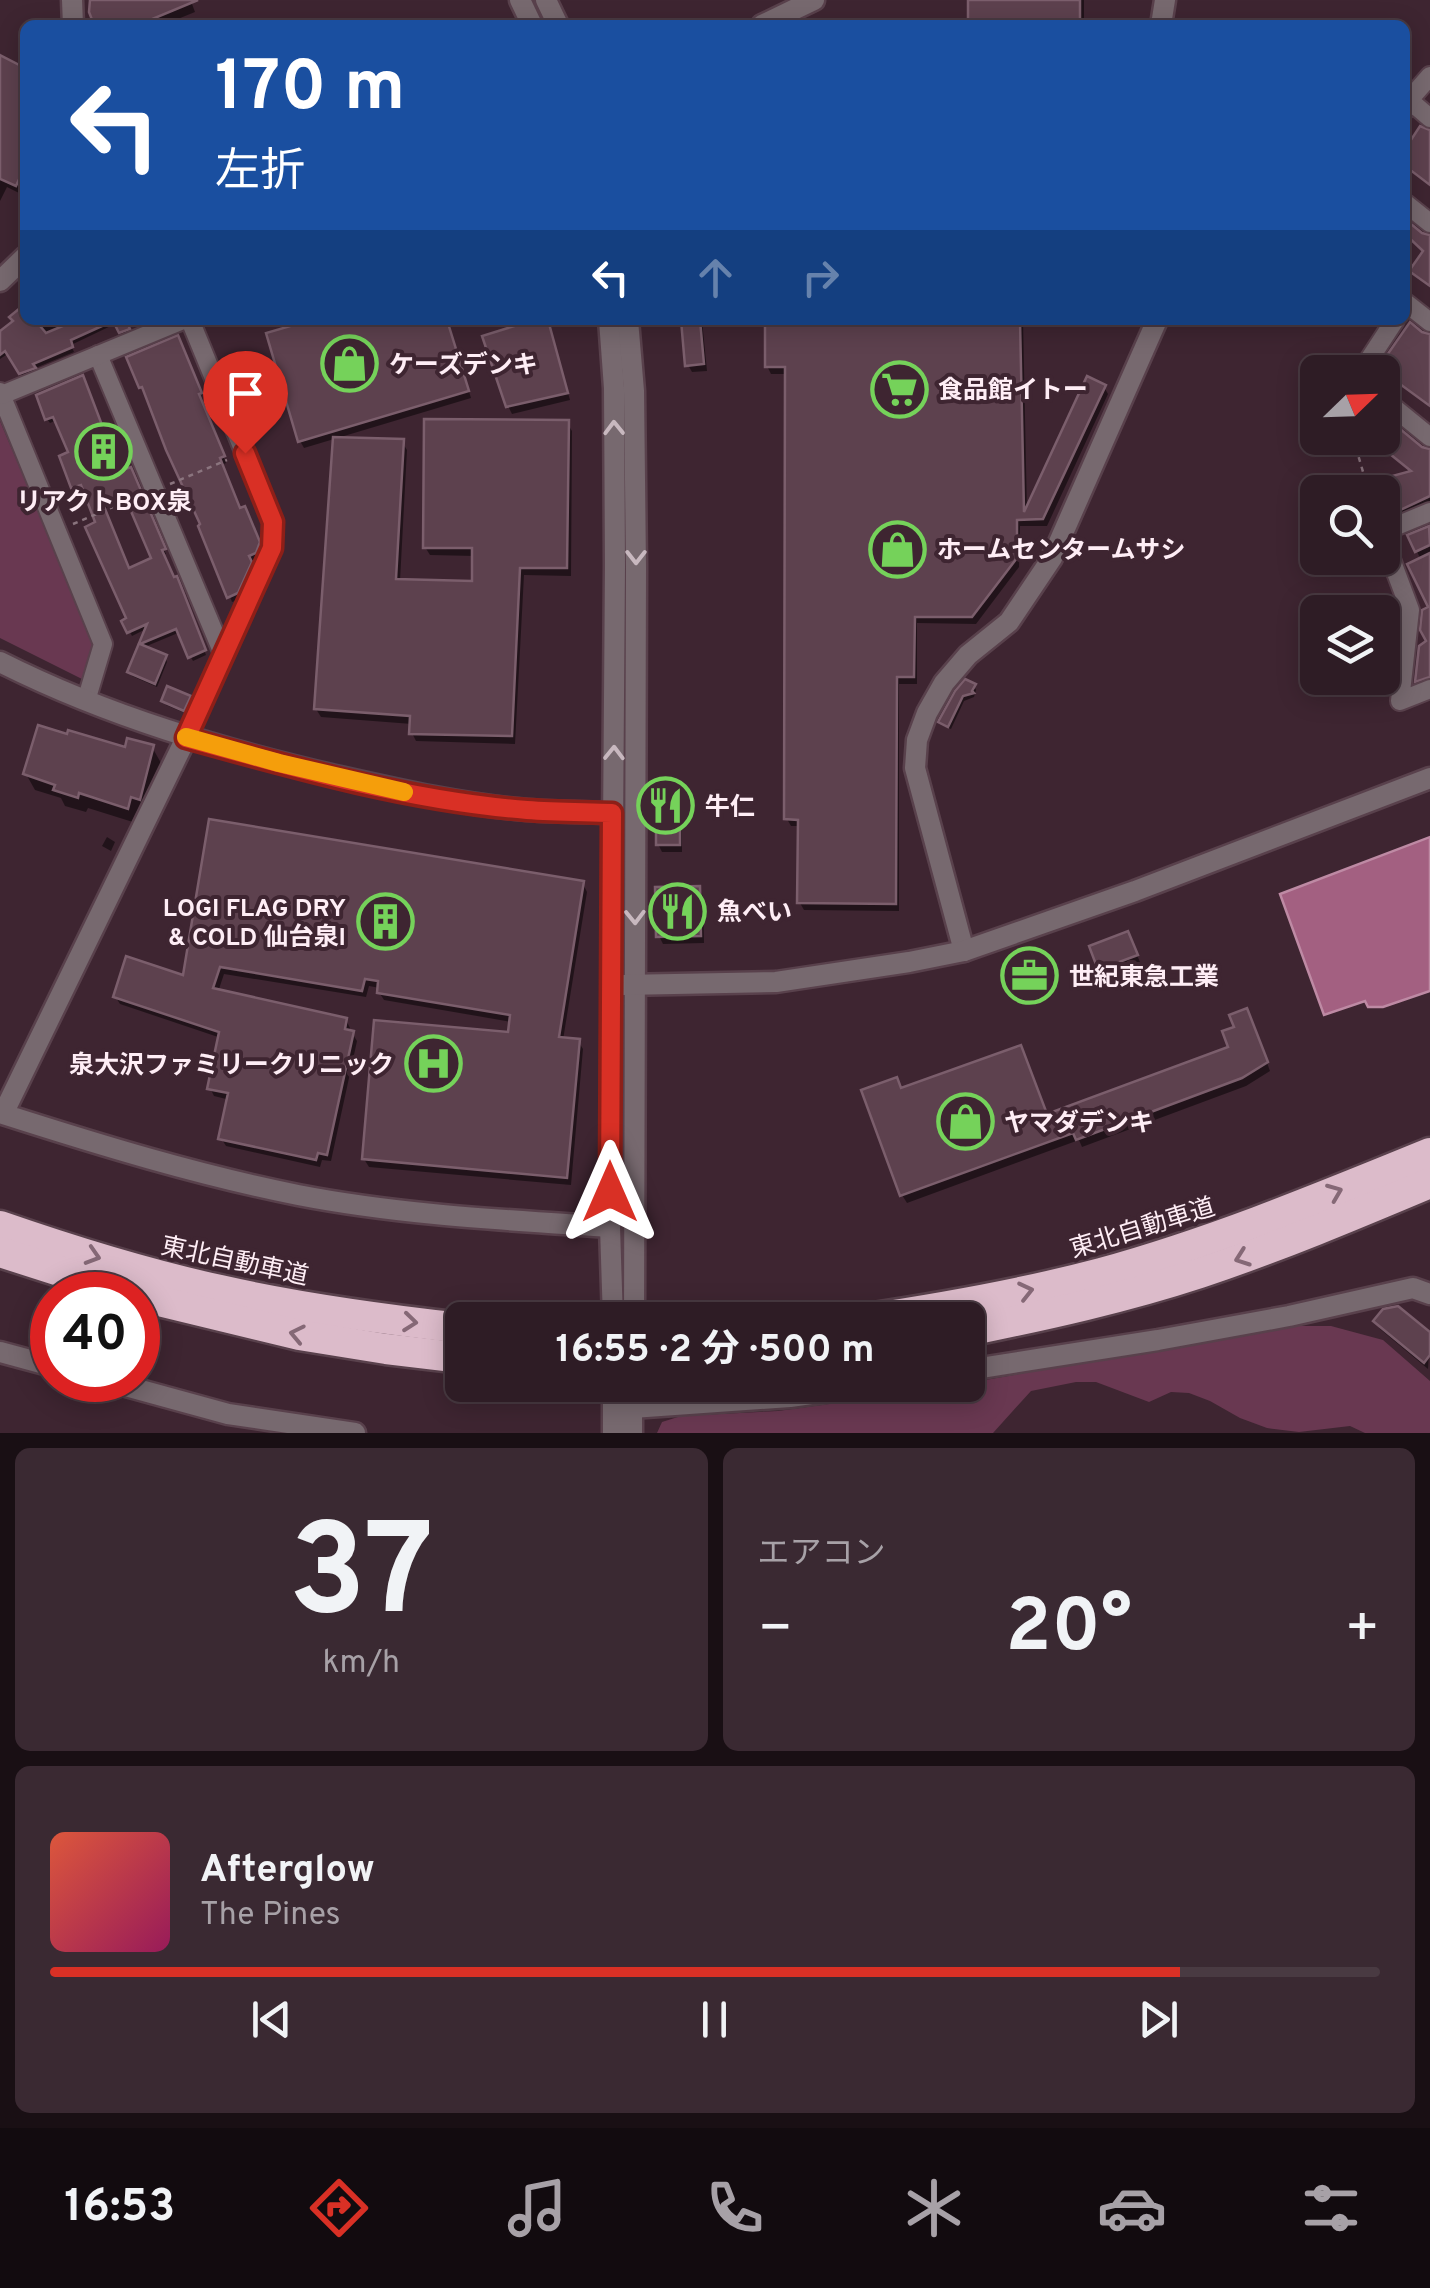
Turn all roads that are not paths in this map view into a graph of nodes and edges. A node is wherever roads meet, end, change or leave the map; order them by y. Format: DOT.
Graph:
graph roads {
  1 [pos="814,0"];
  2 [pos="772,20"];
  3 [pos="1430,76"];
  4 [pos="1410,101"];
  5 [pos="1410,207"];
  6 [pos="1430,223"];
  7 [pos="20,262"];
  8 [pos="0,281"];
  9 [pos="1410,306"];
  10 [pos="1430,322"];
  11 [pos="174,325"];
  12 [pos="189,325"];
  13 [pos="609,325"];
  14 [pos="628,325"];
  15 [pos="1155,325"];
  16 [pos="1392,325"];
  17 [pos="98,355"];
  18 [pos="1372,355"];
  19 [pos="1,394"];
  20 [pos="1400,413"];
  21 [pos="1430,437"];
  22 [pos="1430,512"];
  23 [pos="1400,526"];
  24 [pos="1397,575"];
  25 [pos="1430,602"];
  26 [pos="1410,610"];
  27 [pos="224,656"];
  28 [pos="0,662"];
  29 [pos="1430,689"];
  30 [pos="86,701"];
  31 [pos="186,738"];
  32 [pos="1430,778"];
  33 [pos="612,813"];
  34 [pos="964,950"];
  35 [pos="611,985"];
  36 [pos="636,985"];
  37 [pos="1430,1153"];
  38 [pos="1430,1183"];
  39 [pos="0,1226"];
  40 [pos="610,1227"];
  41 [pos="0,1252"];
  42 [pos="62,1272"];
  43 [pos="1430,1294"];
  44 [pos="160,1302"];
  45 [pos="621,1302"];
  46 [pos="623,1302"];
  47 [pos="967,1302"];
  48 [pos="445,1326"];
  49 [pos="985,1327"];
  50 [pos="0,1352"];
  51 [pos="445,1356"];
  52 [pos="30,1360"];
  53 [pos="985,1367"];
  54 [pos="160,1395"];
  55 [pos="621,1402"];
  56 [pos="626,1402"];
  57 [pos="355,1433"];
  58 [pos="612,1433"];
  59 [pos="632,1433"];
  1 -- 2 [label="street"];
  3 -- 4 [label="street"];
  5 -- 6 [label="street"];
  7 -- 8 [label="street"];
  9 -- 10 [label="street"];
  11 -- 17 [label="street"];
  12 -- 27 [label="street"];
  33 -- 13 [label="street, one-way"];
  14 -- 36 [label="street, one-way"];
  15 -- 34 [label="street"];
  16 -- 18 [label="street"];
  17 -- 19 [label="street"];
  17 -- 27 [label="street"];
  19 -- 30 [label="street"];
  20 -- 21 [label="street"];
  22 -- 23 [label="street"];
  24 -- 26 [label="street"];
  25 -- 26 [label="street"];
  26 -- 29 [label="street"];
  27 -- 31 [label="street"];
  28 -- 30 [label="street"];
  30 -- 31 [label="street"];
  31 -- 33 [label="street"];
  31 -- 40 [label="street"];
  32 -- 34 [label="street"];
  33 -- 35 [label="street"];
  34 -- 36 [label="street"];
  35 -- 36 [label="street"];
  35 -- 40 [label="street"];
  36 -- 46 [label="street"];
  47 -- 37 [label="highway, 東北自動車道, one-way"];
  38 -- 49 [label="highway, one-way"];
  39 -- 48 [label="highway, 東北自動車道, one-way"];
  40 -- 45 [label="street"];
  41 -- 42 [label="highway"];
  43 -- 53 [label="street"];
  51 -- 44 [label="highway, one-way"];
  50 -- 52 [label="street"];
  54 -- 57 [label="street"];
  55 -- 58 [label="street"];
  56 -- 59 [label="street"];
}
